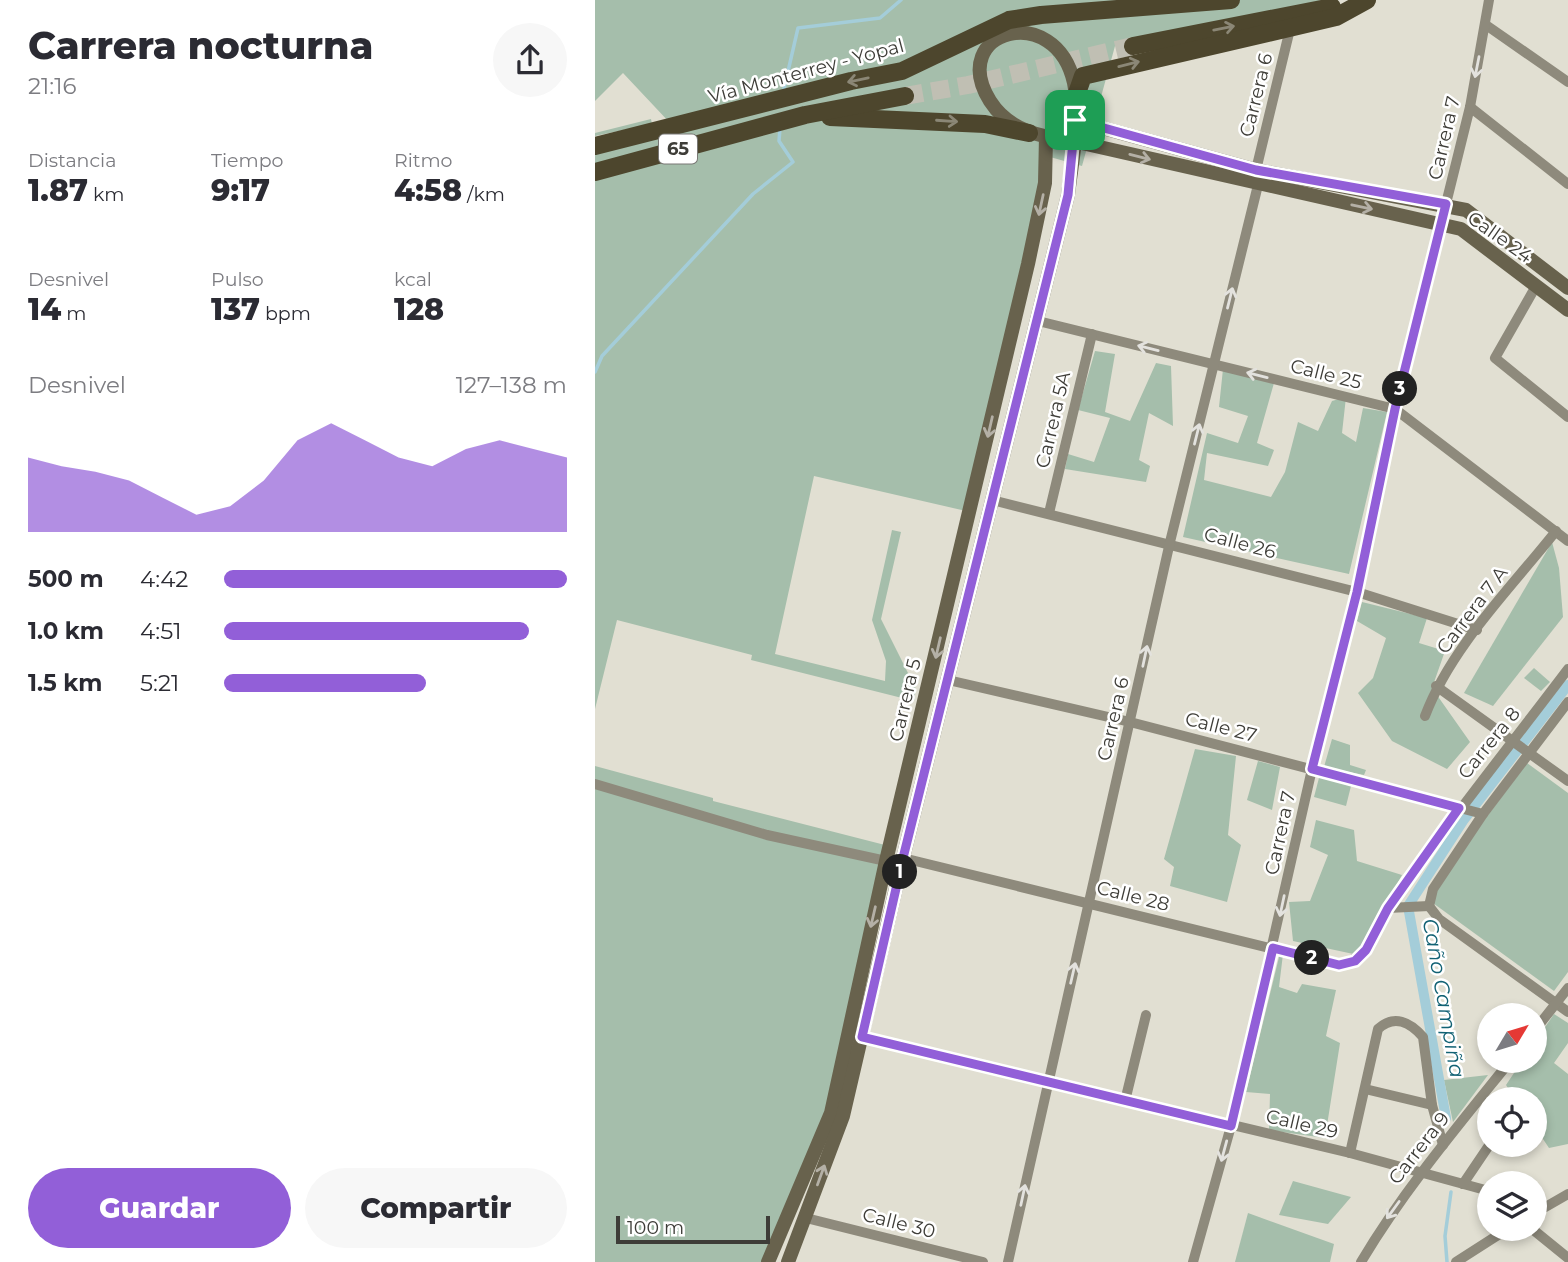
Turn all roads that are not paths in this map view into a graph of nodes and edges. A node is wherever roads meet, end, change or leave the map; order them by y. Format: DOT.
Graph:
graph roads {
  1 [pos="1231,0"];
  2 [pos="1249,0"];
  3 [pos="1366,0"];
  4 [pos="1489,0"];
  5 [pos="1486,25"];
  6 [pos="1026,29"];
  7 [pos="1290,29"];
  8 [pos="998,36"];
  9 [pos="1133,46"];
  10 [pos="902,71"];
  11 [pos="1568,82"];
  12 [pos="905,96"];
  13 [pos="1076,96"];
  14 [pos="1469,107"];
  15 [pos="800,116"];
  16 [pos="1075,120"];
  17 [pos="1037,135"];
  18 [pos="1073,141"];
  19 [pos="595,146"];
  20 [pos="1256,170"];
  21 [pos="595,172"];
  22 [pos="1568,184"];
  23 [pos="1258,186"];
  24 [pos="1446,204"];
  25 [pos="1440,223"];
  26 [pos="1537,286"];
  27 [pos="1568,288"];
  28 [pos="1568,310"];
  29 [pos="1038,321"];
  30 [pos="1092,334"];
  31 [pos="1214,364"];
  32 [pos="1395,409"];
  33 [pos="1568,416"];
  34 [pos="992,500"];
  35 [pos="1049,513"];
  36 [pos="1556,531"];
  37 [pos="1568,541"];
  38 [pos="1170,542"];
  39 [pos="1357,592"];
  40 [pos="1477,630"];
  41 [pos="1568,669"];
  42 [pos="948,680"];
  43 [pos="1436,686"];
  44 [pos="1568,702"];
  45 [pos="1425,716"];
  46 [pos="1130,722"];
  47 [pos="1515,742"];
  48 [pos="1529,752"];
  49 [pos="1312,769"];
  50 [pos="1568,781"];
  51 [pos="595,784"];
  52 [pos="1471,811"];
  53 [pos="903,858"];
  54 [pos="886,861"];
  55 [pos="1090,904"];
  56 [pos="1430,906"];
  57 [pos="1388,908"];
  58 [pos="1273,948"];
  59 [pos="1355,961"];
  60 [pos="1568,988"];
  61 [pos="1556,1003"];
  62 [pos="1568,1012"];
  63 [pos="1146,1015"];
  64 [pos="1547,1015"];
  65 [pos="862,1037"];
  66 [pos="1501,1073"];
  67 [pos="1048,1083"];
  68 [pos="1365,1089"];
  69 [pos="1125,1101"];
  70 [pos="1432,1105"];
  71 [pos="1231,1126"];
  72 [pos="1443,1145"];
  73 [pos="1350,1153"];
  74 [pos="1481,1157"];
  75 [pos="1420,1173"];
  76 [pos="1463,1184"];
  77 [pos="1477,1188"];
  78 [pos="1568,1194"];
  79 [pos="1548,1206"];
  80 [pos="806,1218"];
  81 [pos="1488,1241"];
  82 [pos="1547,1241"];
  83 [pos="1467,1254"];
  84 [pos="1568,1258"];
  85 [pos="768,1262"];
  86 [pos="788,1262"];
  87 [pos="983,1262"];
  88 [pos="1008,1262"];
  89 [pos="1193,1262"];
  90 [pos="1361,1262"];
  91 [pos="1456,1262"];
  92 [pos="1476,1262"];
  1 -- 10 [label="main road, Vía Monterrey - Yopal / 65"];
  2 -- 6 [label="main road"];
  3 -- 7 [label="main road"];
  9 -- 3 [label="main road, one-way"];
  4 -- 5 [label="street, Carrera 7"];
  5 -- 11 [label="street"];
  5 -- 14 [label="street, Carrera 7, one-way"];
  6 -- 8 [label="main road"];
  6 -- 13 [label="main road"];
  13 -- 7 [label="main road, one-way"];
  7 -- 20 [label="street, Carrera 6"];
  8 -- 10 [label="main road"];
  8 -- 17 [label="main road"];
  10 -- 19 [label="main road, Vía Monterrey - Yopal / 65, one-way"];
  12 -- 15 [label="main road, 65"];
  13 -- 16 [label="main road"];
  14 -- 22 [label="street"];
  14 -- 24 [label="street, Carrera 7"];
  15 -- 17 [label="main road, one-way"];
  15 -- 21 [label="main road, 65"];
  16 -- 18 [label="main road"];
  16 -- 20 [label="main road, Calle 24"];
  17 -- 18 [label="main road"];
  17 -- 54 [label="main road, Carrera 5, one-way"];
  18 -- 23 [label="main road, Calle 24, one-way"];
  18 -- 29 [label="main road, Carrera 5"];
  20 -- 24 [label="main road, Calle 24"];
  23 -- 25 [label="main road, Calle 24, one-way"];
  31 -- 23 [label="street, Carrera 6, one-way"];
  24 -- 25 [label="street, Carrera 7"];
  24 -- 27 [label="main road, Calle 24"];
  25 -- 26 [label="main road, Calle 24"];
  25 -- 32 [label="street, Carrera 7"];
  26 -- 28 [label="main road, Calle 24"];
  26 -- 33 [label="street"];
  29 -- 30 [label="street, Calle 25"];
  29 -- 34 [label="main road, Carrera 5"];
  31 -- 30 [label="street, Calle 25, one-way"];
  30 -- 35 [label="street, Carrera 5A"];
  32 -- 31 [label="street, Calle 25, one-way"];
  38 -- 31 [label="street, Carrera 6, one-way"];
  32 -- 36 [label="street, Calle 25"];
  32 -- 39 [label="street, Carrera 7"];
  34 -- 35 [label="street, Calle 26"];
  34 -- 42 [label="main road, Carrera 5"];
  35 -- 38 [label="street, Calle 26"];
  36 -- 37 [label="street, Calle 25"];
  36 -- 40 [label="street, Carrera 7 A"];
  38 -- 39 [label="street, Calle 26"];
  46 -- 38 [label="street, Carrera 6, one-way"];
  39 -- 40 [label="street, Calle 26"];
  39 -- 49 [label="street, Carrera 7"];
  40 -- 43 [label="street, Carrera 7 A"];
  41 -- 47 [label="street, Carrera 8"];
  42 -- 46 [label="street, Calle 27"];
  42 -- 53 [label="main road, Carrera 5"];
  43 -- 45 [label="street, Carrera 7 A"];
  43 -- 47 [label="street"];
  44 -- 48 [label="street, Carrera 8"];
  46 -- 49 [label="street, Calle 27"];
  46 -- 55 [label="street, Carrera 6"];
  47 -- 48 [label="street"];
  47 -- 52 [label="street, Carrera 8"];
  48 -- 50 [label="street"];
  48 -- 52 [label="street, Carrera 8"];
  49 -- 52 [label="street, Calle 27"];
  49 -- 58 [label="street, Carrera 7, one-way"];
  51 -- 54 [label="street"];
  52 -- 56 [label="street, Carrera 8"];
  52 -- 57 [label="street, Carrera 8"];
  53 -- 55 [label="street, Calle 28"];
  53 -- 65 [label="main road, Carrera 5"];
  54 -- 85 [label="main road, Carrera 5, one-way"];
  55 -- 58 [label="street, Calle 28"];
  67 -- 55 [label="street, Carrera 6, one-way"];
  56 -- 57 [label="street"];
  56 -- 61 [label="street"];
  57 -- 59 [label="street, Carrera 8"];
  58 -- 59 [label="street, Calle 28"];
  58 -- 71 [label="street, Carrera 7"];
  60 -- 61 [label="street"];
  61 -- 62 [label="street"];
  61 -- 64 [label="street"];
  63 -- 69 [label="street"];
  65 -- 67 [label="street, Calle 29"];
  80 -- 65 [label="main road, Carrera 5, one-way"];
  66 -- 72 [label="street, Carrera 9"];
  67 -- 69 [label="street, Calle 29"];
  88 -- 67 [label="street, Carrera 6, one-way"];
  68 -- 70 [label="street"];
  68 -- 70 [label="street"];
  68 -- 73 [label="street"];
  69 -- 71 [label="street, Calle 29"];
  70 -- 72 [label="street"];
  71 -- 73 [label="street, Calle 29"];
  71 -- 89 [label="street, Carrera 7, one-way"];
  72 -- 75 [label="street, Carrera 9"];
  73 -- 75 [label="street, Calle 29"];
  74 -- 76 [label="street"];
  75 -- 76 [label="street, Calle 29"];
  75 -- 90 [label="street, Carrera 9, one-way"];
  76 -- 77 [label="street, Calle 29"];
  78 -- 79 [label="street"];
  80 -- 86 [label="main road, Carrera 5"];
  80 -- 87 [label="street, Calle 30"];
  81 -- 83 [label="street"];
  82 -- 84 [label="street"];
  83 -- 91 [label="street"];
  83 -- 92 [label="street"];
}
